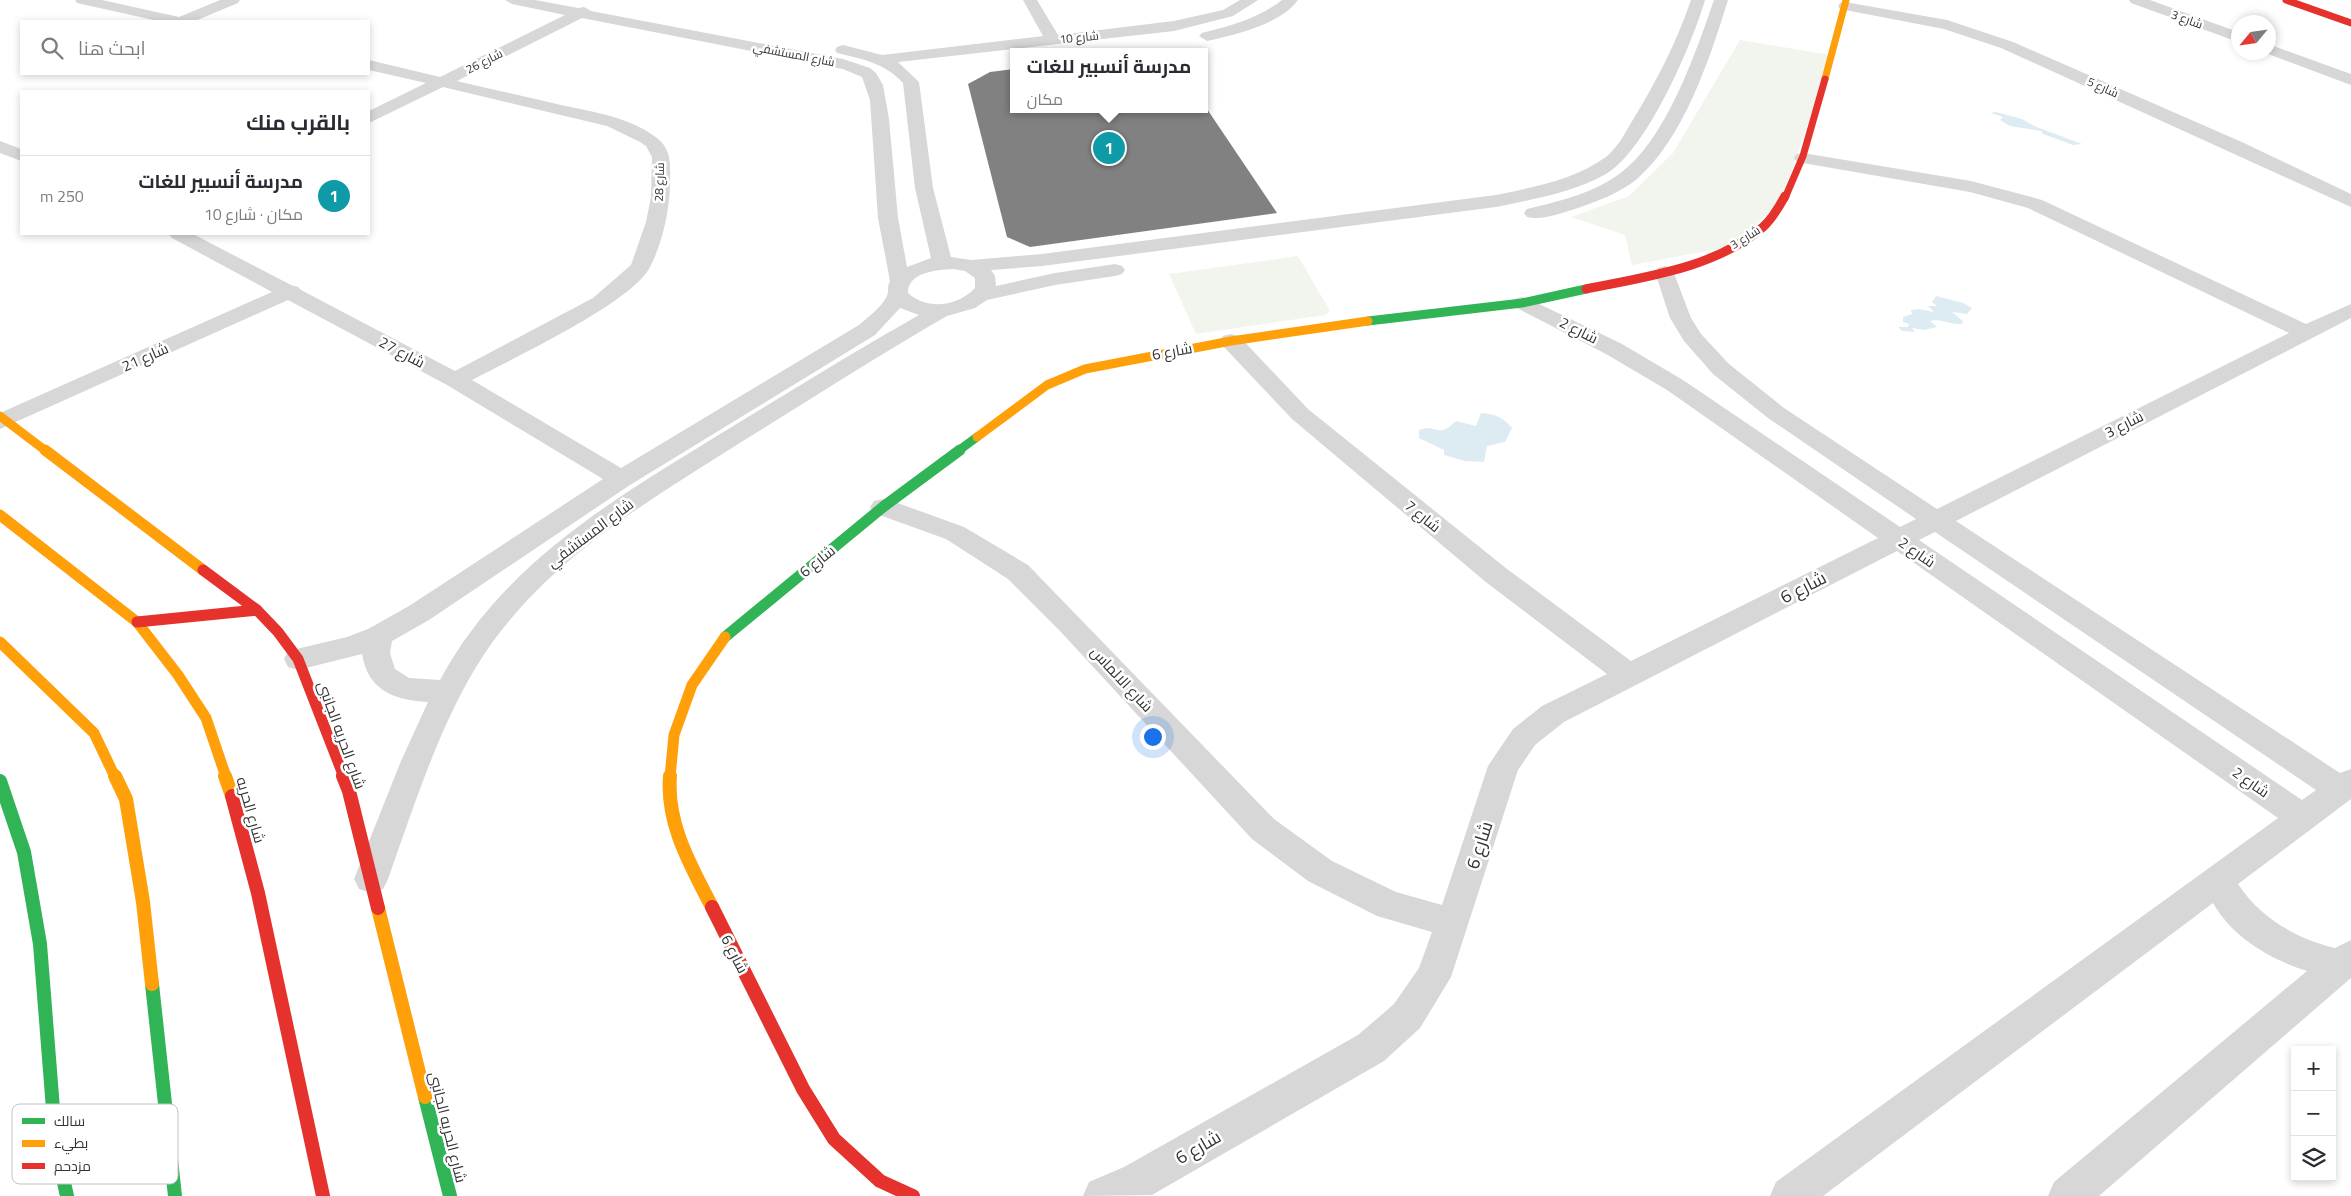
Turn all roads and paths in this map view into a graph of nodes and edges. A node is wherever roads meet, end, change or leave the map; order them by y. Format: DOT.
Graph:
graph roads {
  1 [pos="82,0"];
  2 [pos="233,0"];
  3 [pos="512,0"];
  4 [pos="1030,0"];
  5 [pos="1251,0"];
  6 [pos="1291,0"];
  7 [pos="1698,0"];
  8 [pos="1721,0"];
  9 [pos="2136,0"];
  10 [pos="2286,0"];
  11 [pos="1845,3"];
  12 [pos="580,7"];
  13 [pos="172,20"];
  14 [pos="184,20"];
  15 [pos="2351,23"];
  16 [pos="1690,25"];
  17 [pos="1712,29"];
  18 [pos="2231,35"];
  19 [pos="1087,36"];
  20 [pos="1053,40"];
  21 [pos="1192,40"];
  22 [pos="1035,47"];
  23 [pos="1022,48"];
  24 [pos="1095,48"];
  25 [pos="1010,49"];
  26 [pos="2276,52"];
  27 [pos="882,59"];
  28 [pos="1010,60"];
  29 [pos="370,64"];
  30 [pos="843,64"];
  31 [pos="903,72"];
  32 [pos="870,76"];
  33 [pos="2351,80"];
  34 [pos="443,81"];
  35 [pos="370,118"];
  36 [pos="0,146"];
  37 [pos="20,156"];
  38 [pos="1803,158"];
  39 [pos="2351,201"];
  40 [pos="181,235"];
  41 [pos="1329,241"];
  42 [pos="942,263"];
  43 [pos="971,266"];
  44 [pos="1131,268"];
  45 [pos="1665,272"];
  46 [pos="899,287"];
  47 [pos="290,291"];
  48 [pos="982,295"];
  49 [pos="1522,303"];
  50 [pos="943,310"];
  51 [pos="2351,310"];
  52 [pos="2305,332"];
  53 [pos="1231,341"];
  54 [pos="454,380"];
  55 [pos="2,419"];
  56 [pos="621,479"];
  57 [pos="883,508"];
  58 [pos="0,515"];
  59 [pos="1935,520"];
  60 [pos="1898,538"];
  61 [pos="257,610"];
  62 [pos="137,622"];
  63 [pos="378,636"];
  64 [pos="0,642"];
  65 [pos="298,659"];
  66 [pos="1629,675"];
  67 [pos="450,690"];
  68 [pos="1,782"];
  69 [pos="2345,786"];
  70 [pos="2303,818"];
  71 [pos="371,879"];
  72 [pos="2218,880"];
  73 [pos="1453,923"];
  74 [pos="2346,961"];
  75 [pos="53,1104"];
  76 [pos="165,1104"];
  77 [pos="323,1196"];
  78 [pos="450,1196"];
  79 [pos="913,1196"];
  80 [pos="1102,1196"];
  81 [pos="1790,1196"];
  82 [pos="2068,1196"];
  1 -- 13 [label="street"];
  2 -- 14 [label="street"];
  3 -- 12 [label="street, شارع المستشفي"];
  4 -- 20 [label="street"];
  5 -- 19 [label="street, شارع 10"];
  6 -- 21 [label="street"];
  7 -- 16 [label="street"];
  8 -- 17 [label="street"];
  9 -- 18 [label="street, شارع 3"];
  10 -- 15 [label="street"];
  11 -- 38 [label="street, شارع 3"];
  11 -- 39 [label="street, شارع 5"];
  12 -- 27 [label="street, شارع المستشفي"];
  12 -- 30 [label="street, شارع المستشفي"];
  12 -- 34 [label="street, شارع 26"];
  16 -- 17 [label="street"];
  16 -- 43 [label="street"];
  17 -- 41 [label="street"];
  19 -- 20 [label="street, شارع 10"];
  19 -- 24 [label="street"];
  20 -- 22 [label="street, شارع 10"];
  22 -- 23 [label="street, شارع 10"];
  25 -- 27 [label="street, شارع 10"];
  26 -- 33 [label="street"];
  27 -- 30 [label="street, شارع 10"];
  27 -- 31 [label="street, شارع المستشفي"];
  28 -- 31 [label="street"];
  29 -- 34 [label="street, شارع 28"];
  30 -- 32 [label="street, شارع المستشفي"];
  31 -- 32 [label="street"];
  31 -- 42 [label="street"];
  32 -- 46 [label="street"];
  34 -- 35 [label="street, شارع 26"];
  34 -- 54 [label="street, شارع 28"];
  36 -- 37 [label="street"];
  38 -- 45 [label="street, شارع 3"];
  38 -- 52 [label="street"];
  40 -- 47 [label="street, شارع 27"];
  42 -- 43 [label="street"];
  42 -- 46 [label="street"];
  43 -- 48 [label="street"];
  44 -- 48 [label="street"];
  45 -- 49 [label="street, شارع 3"];
  45 -- 59 [label="street"];
  46 -- 50 [label="street"];
  46 -- 56 [label="street, شارع المستشفي"];
  47 -- 54 [label="street, شارع 27"];
  47 -- 55 [label="street, شارع 21"];
  48 -- 50 [label="street"];
  49 -- 53 [label="street, شارع 6"];
  49 -- 60 [label="street, شارع 2"];
  50 -- 67 [label="street, شارع المستشفي"];
  51 -- 52 [label="street, شارع 3"];
  52 -- 59 [label="street, شارع 3"];
  53 -- 57 [label="street, شارع 6"];
  53 -- 66 [label="street, شارع 7"];
  54 -- 56 [label="street, شارع 27"];
  55 -- 61 [label="street, شارع الحريه الجانبى"];
  56 -- 63 [label="street, شارع المستشفي"];
  57 -- 73 [label="street, شارع الالماس"];
  57 -- 79 [label="street, شارع 6"];
  58 -- 62 [label="street, شارع الحريه"];
  59 -- 60 [label="street, شارع 3"];
  59 -- 69 [label="street"];
  60 -- 66 [label="street, شارع 6"];
  60 -- 70 [label="street, شارع 2"];
  61 -- 62 [label="street"];
  61 -- 65 [label="street, شارع الحريه الجانبى"];
  62 -- 77 [label="street, شارع الحريه"];
  63 -- 65 [label="street, شارع المستشفي"];
  63 -- 67 [label="street"];
  64 -- 76 [label="street"];
  65 -- 71 [label="street, شارع الحريه الجانبى"];
  66 -- 73 [label="street, شارع 6"];
  67 -- 71 [label="street, شارع المستشفي"];
  68 -- 75 [label="street"];
  69 -- 70 [label="street"];
  70 -- 72 [label="street"];
  71 -- 78 [label="street, شارع الحريه الجانبى"];
  72 -- 74 [label="street"];
  72 -- 81 [label="street"];
  73 -- 80 [label="street, شارع 6"];
  74 -- 82 [label="street"];
}
